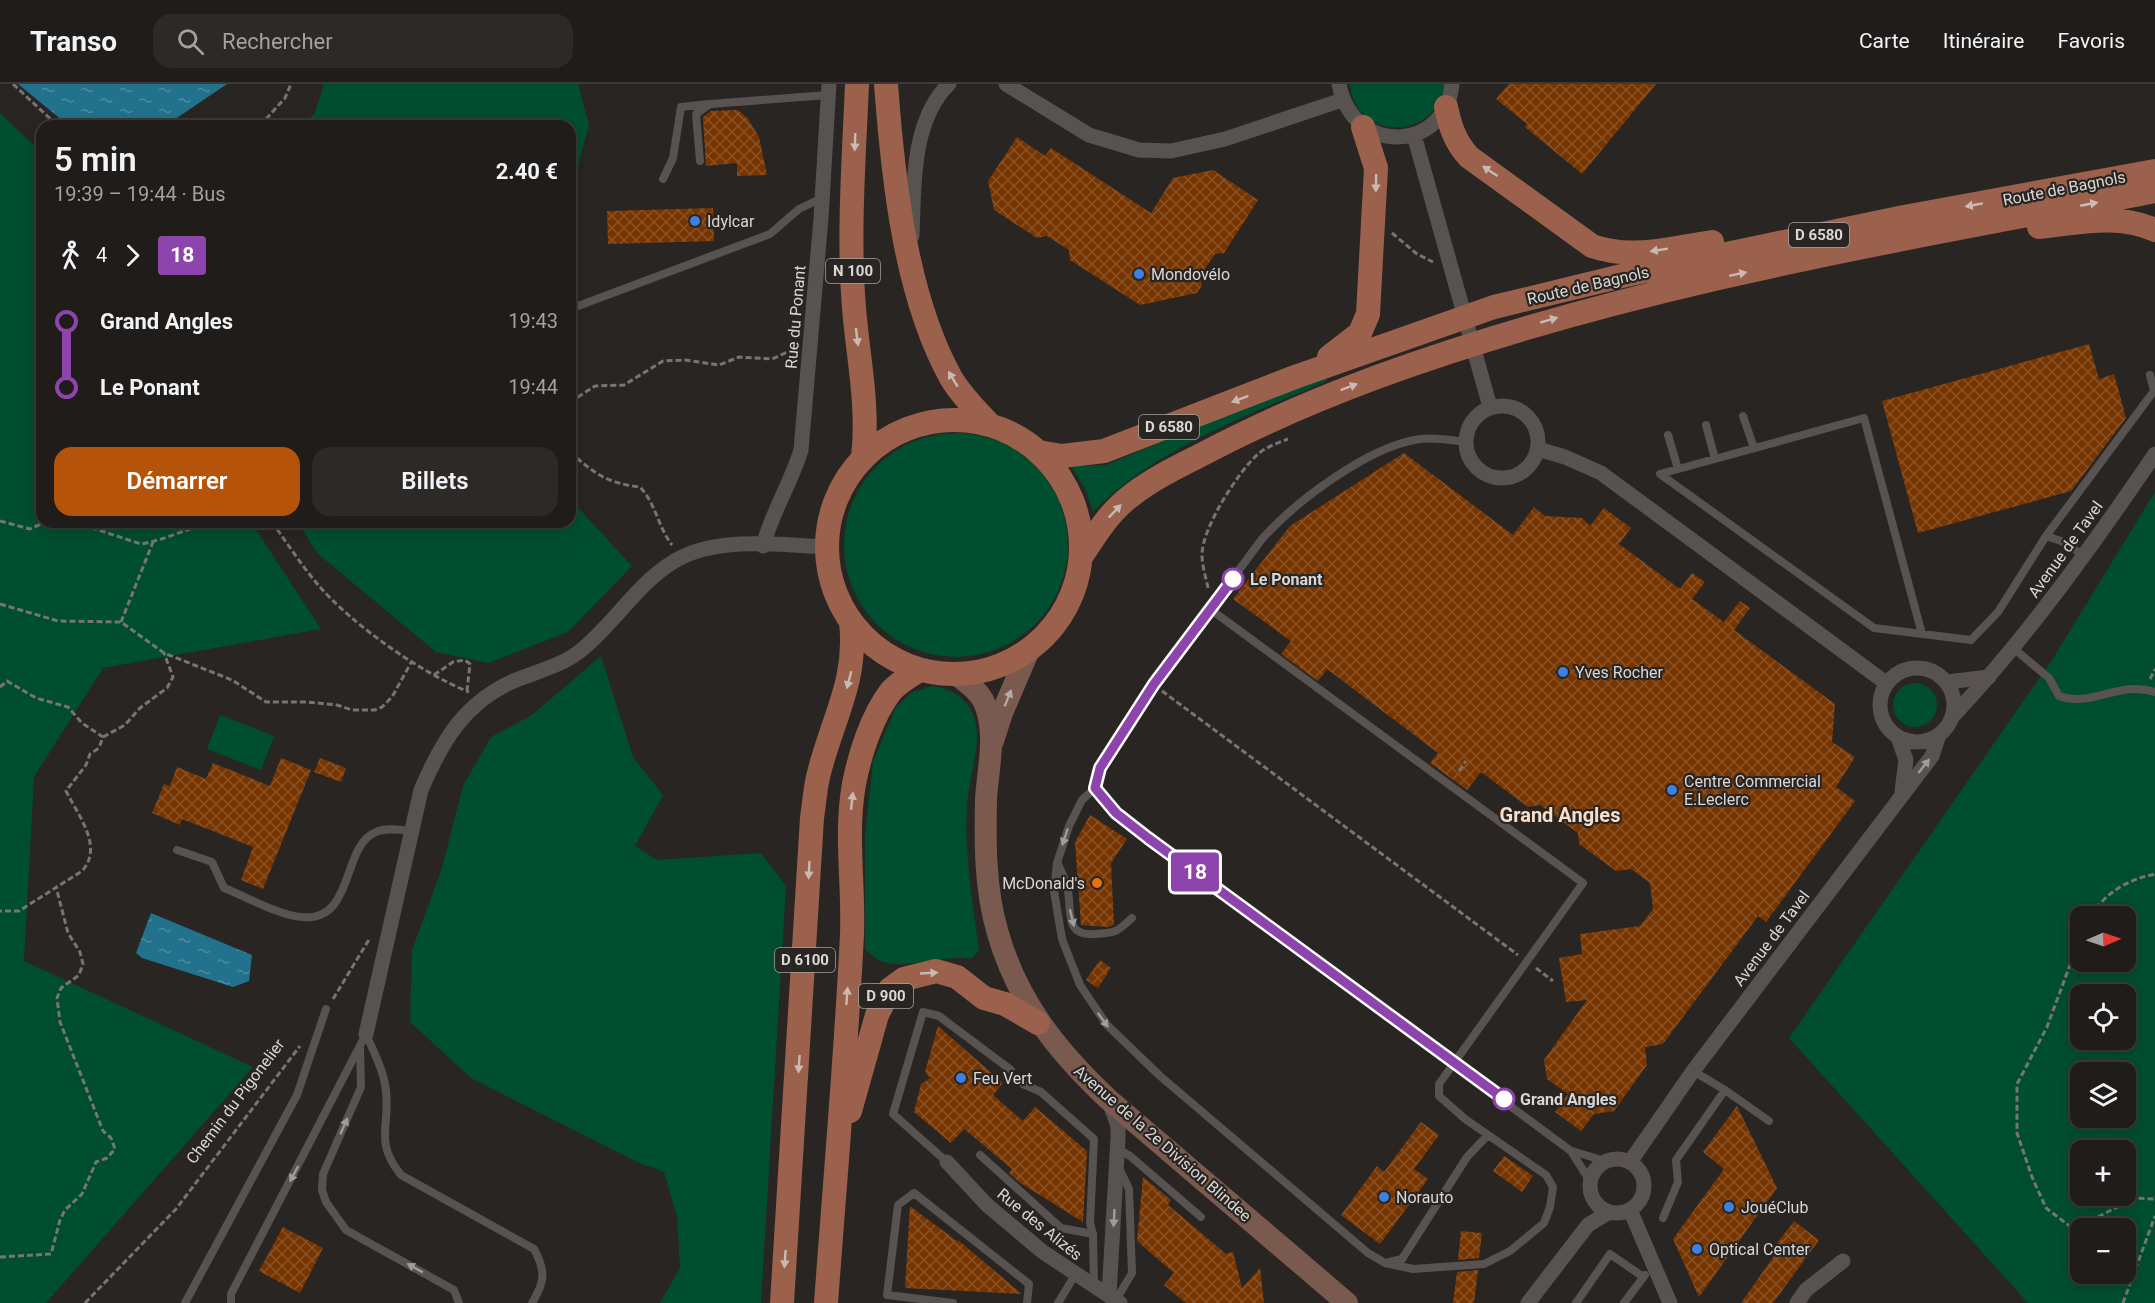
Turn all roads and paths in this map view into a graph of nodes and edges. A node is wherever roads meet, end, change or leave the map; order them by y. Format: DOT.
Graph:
graph roads {
  1 [pos="13,84"];
  2 [pos="291,84"];
  3 [pos="856,84"];
  4 [pos="886,84"];
  5 [pos="949,84"];
  6 [pos="1006,84"];
  7 [pos="1338,84"];
  8 [pos="829,90"];
  9 [pos="1449,95"];
  10 [pos="1342,100"];
  11 [pos="710,104"];
  12 [pos="52,120"];
  13 [pos="265,120"];
  14 [pos="1363,127"];
  15 [pos="1414,135"];
  16 [pos="700,162"];
  17 [pos="2155,171"];
  18 [pos="663,179"];
  19 [pos="2155,191"];
  20 [pos="822,198"];
  21 [pos="1904,217"];
  22 [pos="2155,230"];
  23 [pos="1389,231"];
  24 [pos="1887,242"];
  25 [pos="910,260"];
  26 [pos="1439,269"];
  27 [pos="576,307"];
  28 [pos="810,348"];
  29 [pos="2150,375"];
  30 [pos="1294,377"];
  31 [pos="576,398"];
  32 [pos="1491,407"];
  33 [pos="1743,416"];
  34 [pos="989,424"];
  35 [pos="1706,425"];
  36 [pos="1668,435"];
  37 [pos="1288,439"];
  38 [pos="1466,442"];
  39 [pos="1754,448"];
  40 [pos="1538,449"];
  41 [pos="1038,452"];
  42 [pos="2155,454"];
  43 [pos="576,457"];
  44 [pos="863,457"];
  45 [pos="1715,459"];
  46 [pos="1678,469"];
  47 [pos="0,521"];
  48 [pos="36,526"];
  49 [pos="99,528"];
  50 [pos="187,528"];
  51 [pos="276,528"];
  52 [pos="2046,536"];
  53 [pos="153,542"];
  54 [pos="763,546"];
  55 [pos="827,547"];
  56 [pos="2083,555"];
  57 [pos="682,557"];
  58 [pos="1081,557"];
  59 [pos="1208,588"];
  60 [pos="0,604"];
  61 [pos="1210,609"];
  62 [pos="121,622"];
  63 [pos="851,622"];
  64 [pos="1922,634"];
  65 [pos="2013,647"];
  66 [pos="1029,650"];
  67 [pos="164,653"];
  68 [pos="412,661"];
  69 [pos="920,670"];
  70 [pos="434,675"];
  71 [pos="957,675"];
  72 [pos="1989,677"];
  73 [pos="1947,682"];
  74 [pos="1886,683"];
  75 [pos="1154,684"];
  76 [pos="0,687"];
  77 [pos="2155,692"];
  78 [pos="475,694"];
  79 [pos="1953,716"];
  80 [pos="1939,735"];
  81 [pos="103,737"];
  82 [pos="1898,737"];
  83 [pos="991,749"];
  84 [pos="1466,761"];
  85 [pos="1459,771"];
  86 [pos="1095,788"];
  87 [pos="1902,794"];
  88 [pos="413,831"];
  89 [pos="177,850"];
  90 [pos="1057,862"];
  91 [pos="2155,874"];
  92 [pos="56,887"];
  93 [pos="2098,906"];
  94 [pos="0,911"];
  95 [pos="1132,918"];
  96 [pos="370,937"];
  97 [pos="1527,962"];
  98 [pos="2070,965"];
  99 [pos="1553,981"];
  100 [pos="326,1009"];
  101 [pos="1038,1023"];
  102 [pos="363,1041"];
  103 [pos="302,1043"];
  104 [pos="1456,1064"];
  105 [pos="1011,1070"];
  106 [pos="1693,1071"];
  107 [pos="1023,1084"];
  108 [pos="1725,1090"];
  109 [pos="1108,1099"];
  110 [pos="1768,1121"];
  111 [pos="1487,1136"];
  112 [pos="1571,1150"];
  113 [pos="980,1155"];
  114 [pos="1117,1157"];
  115 [pos="1605,1161"];
  116 [pos="947,1162"];
  117 [pos="1630,1162"];
  118 [pos="836,1163"];
  119 [pos="1590,1181"];
  120 [pos="2155,1199"];
  121 [pos="1593,1200"];
  122 [pos="1630,1210"];
  123 [pos="1609,1212"];
  124 [pos="2155,1216"];
  125 [pos="1201,1217"];
  126 [pos="1663,1218"];
  127 [pos="2095,1218"];
  128 [pos="1588,1226"];
  129 [pos="2070,1226"];
  130 [pos="1093,1234"];
  131 [pos="0,1257"];
  132 [pos="1843,1261"];
  133 [pos="1385,1263"];
  134 [pos="2136,1269"];
  135 [pos="1649,1273"];
  136 [pos="1075,1275"];
  137 [pos="2130,1284"];
  138 [pos="1094,1286"];
  139 [pos="1113,1300"];
  140 [pos="85,1303"];
  141 [pos="185,1303"];
  142 [pos="231,1303"];
  143 [pos="459,1303"];
  144 [pos="532,1303"];
  145 [pos="782,1303"];
  146 [pos="826,1303"];
  147 [pos="952,1303"];
  148 [pos="1026,1303"];
  149 [pos="1058,1303"];
  150 [pos="1347,1303"];
  151 [pos="1528,1303"];
  152 [pos="1576,1303"];
  153 [pos="1624,1303"];
  154 [pos="1670,1303"];
  155 [pos="1797,1303"];
  156 [pos="2123,1303"];
  1 -- 12 [label="path"];
  2 -- 13 [label="path"];
  3 -- 44 [label="main road, N 100, one-way"];
  4 -- 25 [label="main road"];
  5 -- 25 [label="street"];
  6 -- 10 [label="street"];
  7 -- 10 [label="street"];
  8 -- 11 [label="lane"];
  8 -- 20 [label="street, Rue du Ponant"];
  9 -- 15 [label="street"];
  21 -- 9 [label="main road, one-way"];
  10 -- 14 [label="street"];
  11 -- 16 [label="lane"];
  11 -- 18 [label="lane"];
  14 -- 15 [label="street"];
  14 -- 30 [label="main road, one-way"];
  15 -- 32 [label="street"];
  17 -- 21 [label="main road, Route de Bagnols / D 6580, one-way"];
  24 -- 19 [label="main road, Route de Bagnols / D 6580, one-way"];
  20 -- 27 [label="lane"];
  20 -- 28 [label="street, Rue du Ponant"];
  21 -- 30 [label="main road, Route de Bagnols / D 6580"];
  22 -- 24 [label="main road"];
  23 -- 26 [label="path"];
  58 -- 24 [label="main road, Route de Bagnols / D 6580, one-way"];
  34 -- 25 [label="main road, one-way"];
  28 -- 31 [label="path"];
  28 -- 54 [label="street, Rue du Ponant"];
  29 -- 52 [label="lane"];
  30 -- 41 [label="main road, Route de Bagnols / D 6580, one-way"];
  32 -- 38 [label="street"];
  32 -- 40 [label="street"];
  33 -- 39 [label="lane"];
  34 -- 41 [label="main road"];
  34 -- 44 [label="main road"];
  35 -- 45 [label="lane"];
  36 -- 46 [label="lane"];
  37 -- 59 [label="path"];
  38 -- 40 [label="street"];
  38 -- 61 [label="lane"];
  39 -- 45 [label="lane"];
  39 -- 64 [label="lane"];
  40 -- 74 [label="street"];
  41 -- 58 [label="main road"];
  42 -- 56 [label="street, Avenue de Tavel"];
  43 -- 57 [label="path"];
  44 -- 55 [label="main road"];
  45 -- 46 [label="lane"];
  46 -- 64 [label="lane"];
  47 -- 48 [label="path"];
  49 -- 53 [label="path"];
  50 -- 53 [label="path"];
  51 -- 68 [label="path"];
  52 -- 56 [label="lane"];
  52 -- 64 [label="lane"];
  53 -- 62 [label="path"];
  54 -- 55 [label="street"];
  54 -- 57 [label="street"];
  55 -- 63 [label="main road"];
  56 -- 65 [label="street, Avenue de Tavel"];
  57 -- 78 [label="street"];
  58 -- 66 [label="main road"];
  60 -- 62 [label="path"];
  61 -- 75 [label="lane"];
  61 -- 97 [label="lane"];
  62 -- 67 [label="path"];
  63 -- 69 [label="main road"];
  63 -- 145 [label="main road, D 6100, one-way"];
  65 -- 72 [label="street, Avenue de Tavel"];
  65 -- 77 [label="lane"];
  66 -- 71 [label="main road"];
  83 -- 66 [label="main road, Avenue de la 2e Division Blindee / D 900, one-way"];
  67 -- 68 [label="path"];
  67 -- 81 [label="path"];
  68 -- 70 [label="path"];
  69 -- 71 [label="main road"];
  118 -- 69 [label="main road, D 6100, one-way"];
  70 -- 78 [label="path"];
  70 -- 78 [label="path"];
  71 -- 83 [label="main road, Avenue de la 2e Division Blindee / D 900"];
  72 -- 73 [label="street"];
  72 -- 79 [label="street, Avenue de Tavel"];
  73 -- 74 [label="street"];
  73 -- 79 [label="street"];
  74 -- 82 [label="street"];
  75 -- 86 [label="lane"];
  75 -- 97 [label="path"];
  76 -- 81 [label="path"];
  78 -- 88 [label="street"];
  79 -- 80 [label="street"];
  80 -- 82 [label="street"];
  87 -- 80 [label="street, Avenue de Tavel, one-way"];
  81 -- 92 [label="path"];
  82 -- 87 [label="street"];
  83 -- 101 [label="main road, Avenue de la 2e Division Blindee / D 900"];
  84 -- 85 [label="path"];
  86 -- 90 [label="lane, one-way"];
  86 -- 104 [label="lane"];
  87 -- 106 [label="street, Avenue de Tavel"];
  88 -- 89 [label="lane"];
  88 -- 102 [label="street"];
  90 -- 95 [label="lane, one-way"];
  90 -- 133 [label="lane, one-way"];
  91 -- 93 [label="path"];
  92 -- 94 [label="path"];
  92 -- 131 [label="path"];
  96 -- 100 [label="path"];
  97 -- 99 [label="path"];
  97 -- 104 [label="lane"];
  98 -- 129 [label="path"];
  100 -- 141 [label="lane"];
  101 -- 109 [label="main road, Avenue de la 2e Division Blindee / D 900"];
  118 -- 101 [label="main road, D 900, one-way"];
  102 -- 142 [label="lane, one-way"];
  143 -- 102 [label="lane, one-way"];
  102 -- 144 [label="lane"];
  103 -- 140 [label="path, Chemin du Pigonelier"];
  104 -- 111 [label="lane"];
  104 -- 112 [label="lane"];
  105 -- 116 [label="lane"];
  106 -- 108 [label="lane"];
  106 -- 117 [label="street, Avenue de Tavel"];
  107 -- 130 [label="lane"];
  108 -- 110 [label="lane"];
  108 -- 126 [label="lane"];
  109 -- 114 [label="street"];
  109 -- 150 [label="main road, Avenue de la 2e Division Blindee / D 900"];
  111 -- 133 [label="lane"];
  111 -- 133 [label="lane"];
  112 -- 115 [label="lane"];
  112 -- 119 [label="lane"];
  113 -- 130 [label="lane"];
  114 -- 125 [label="lane"];
  114 -- 139 [label="street"];
  115 -- 117 [label="street"];
  115 -- 119 [label="street"];
  116 -- 136 [label="street, Rue des Alizés"];
  117 -- 122 [label="street"];
  118 -- 146 [label="main road, D 6100"];
  119 -- 121 [label="street"];
  120 -- 127 [label="path"];
  121 -- 123 [label="street"];
  121 -- 128 [label="street"];
  122 -- 123 [label="street"];
  122 -- 135 [label="street"];
  123 -- 128 [label="street"];
  124 -- 134 [label="path"];
  128 -- 151 [label="street"];
  130 -- 138 [label="lane"];
  132 -- 155 [label="street"];
  135 -- 152 [label="lane"];
  135 -- 153 [label="lane"];
  135 -- 154 [label="street"];
  136 -- 138 [label="street, Rue des Alizés"];
  136 -- 149 [label="lane"];
  137 -- 156 [label="path"];
  138 -- 139 [label="street, Rue des Alizés"];
  147 -- 148 [label="lane"];
}
